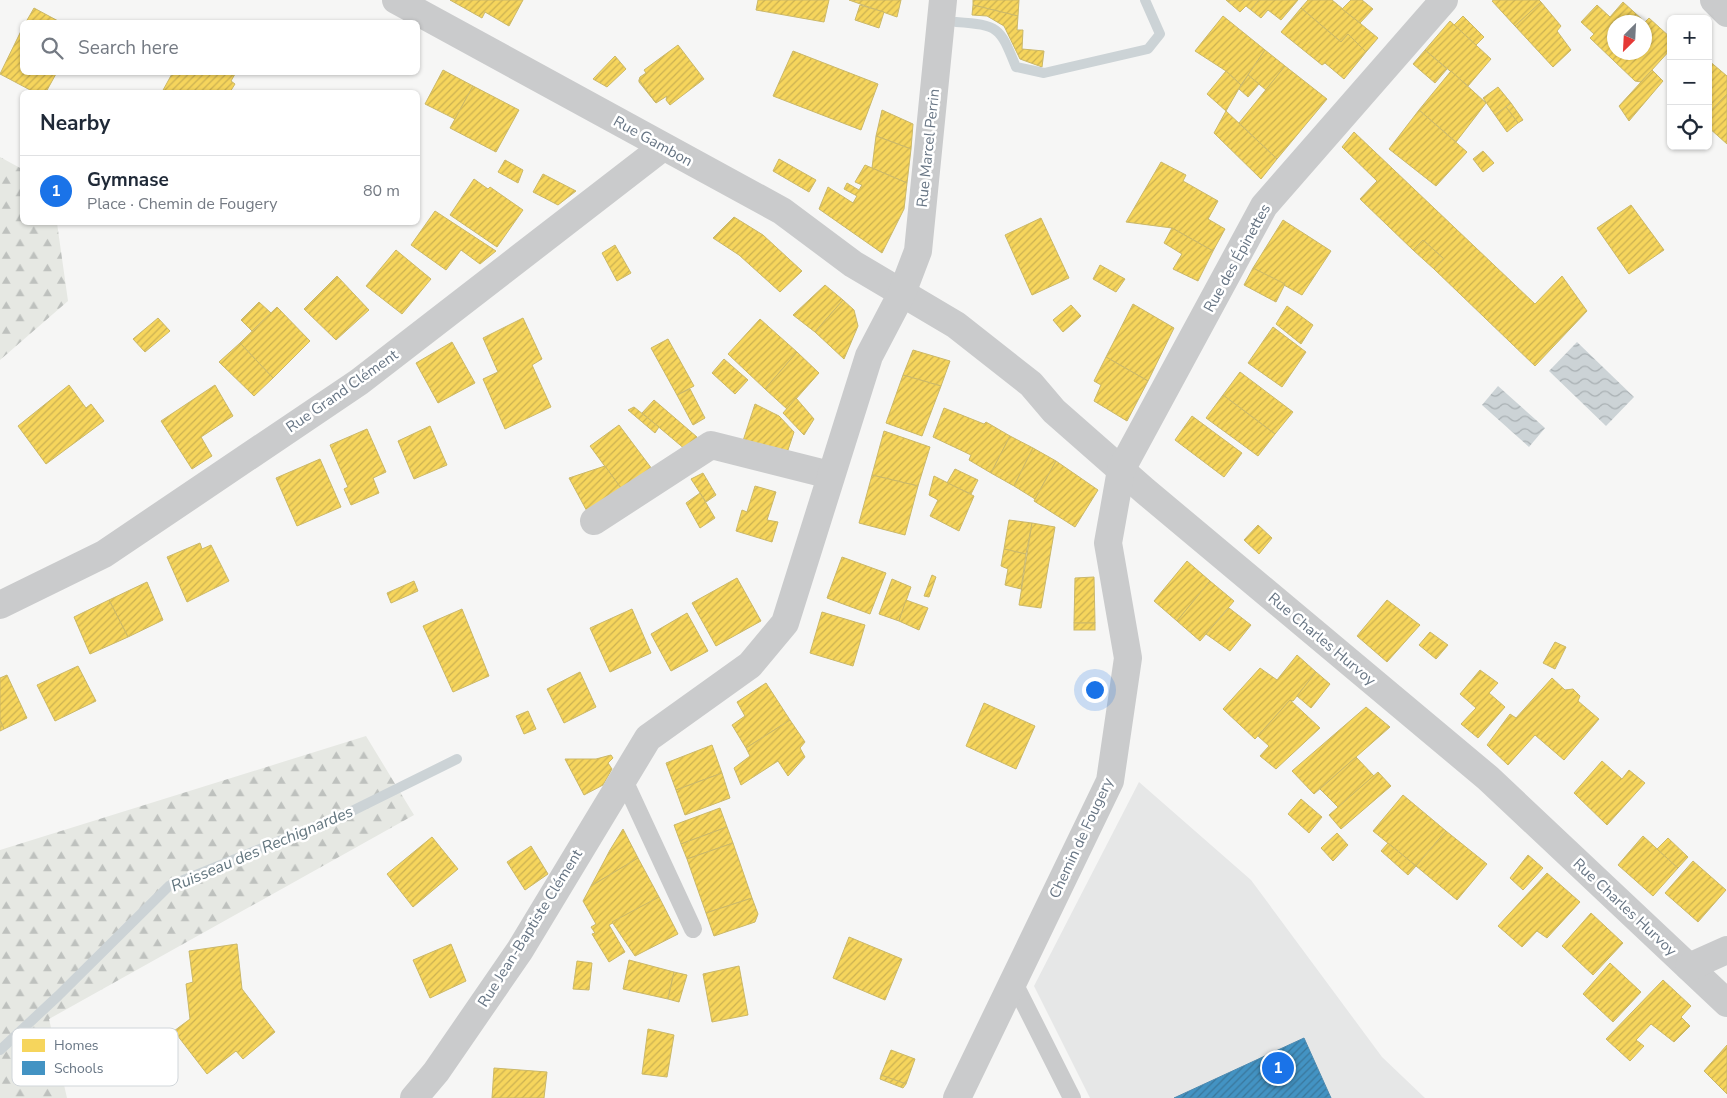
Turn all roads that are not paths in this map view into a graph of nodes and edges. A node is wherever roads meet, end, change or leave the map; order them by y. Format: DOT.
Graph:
graph roads {
  1 [pos="396,0"];
  2 [pos="943,0"];
  3 [pos="1444,0"];
  4 [pos="1714,0"];
  5 [pos="1727,12"];
  6 [pos="663,147"];
  7 [pos="902,293"];
  8 [pos="1120,470"];
  9 [pos="830,475"];
  10 [pos="594,521"];
  11 [pos="0,604"];
  12 [pos="623,778"];
  13 [pos="693,929"];
  14 [pos="1727,950"];
  15 [pos="1689,968"];
  16 [pos="1013,981"];
  17 [pos="1727,1003"];
  18 [pos="414,1098"];
  19 [pos="957,1098"];
  20 [pos="1072,1098"];
  1 -- 6 [label="street, Rue Gambon"];
  2 -- 7 [label="street, Rue Marcel Perrin"];
  3 -- 8 [label="street, Rue des Épinettes"];
  4 -- 5 [label="street"];
  6 -- 7 [label="street, Rue Gambon"];
  6 -- 11 [label="street, Rue Grand Clément"];
  7 -- 8 [label="street, Rue Charles Hurvoy"];
  7 -- 9 [label="street, Rue Jean-Baptiste Clément"];
  8 -- 15 [label="street, Rue Charles Hurvoy"];
  8 -- 16 [label="street, Chemin de Fougery"];
  9 -- 10 [label="street"];
  9 -- 12 [label="street, Rue Jean-Baptiste Clément"];
  12 -- 13 [label="lane"];
  12 -- 18 [label="street, Rue Jean-Baptiste Clément"];
  14 -- 15 [label="street"];
  15 -- 17 [label="street, Rue Charles Hurvoy"];
  16 -- 19 [label="street, Chemin de Fougery"];
  16 -- 20 [label="lane"];
}
